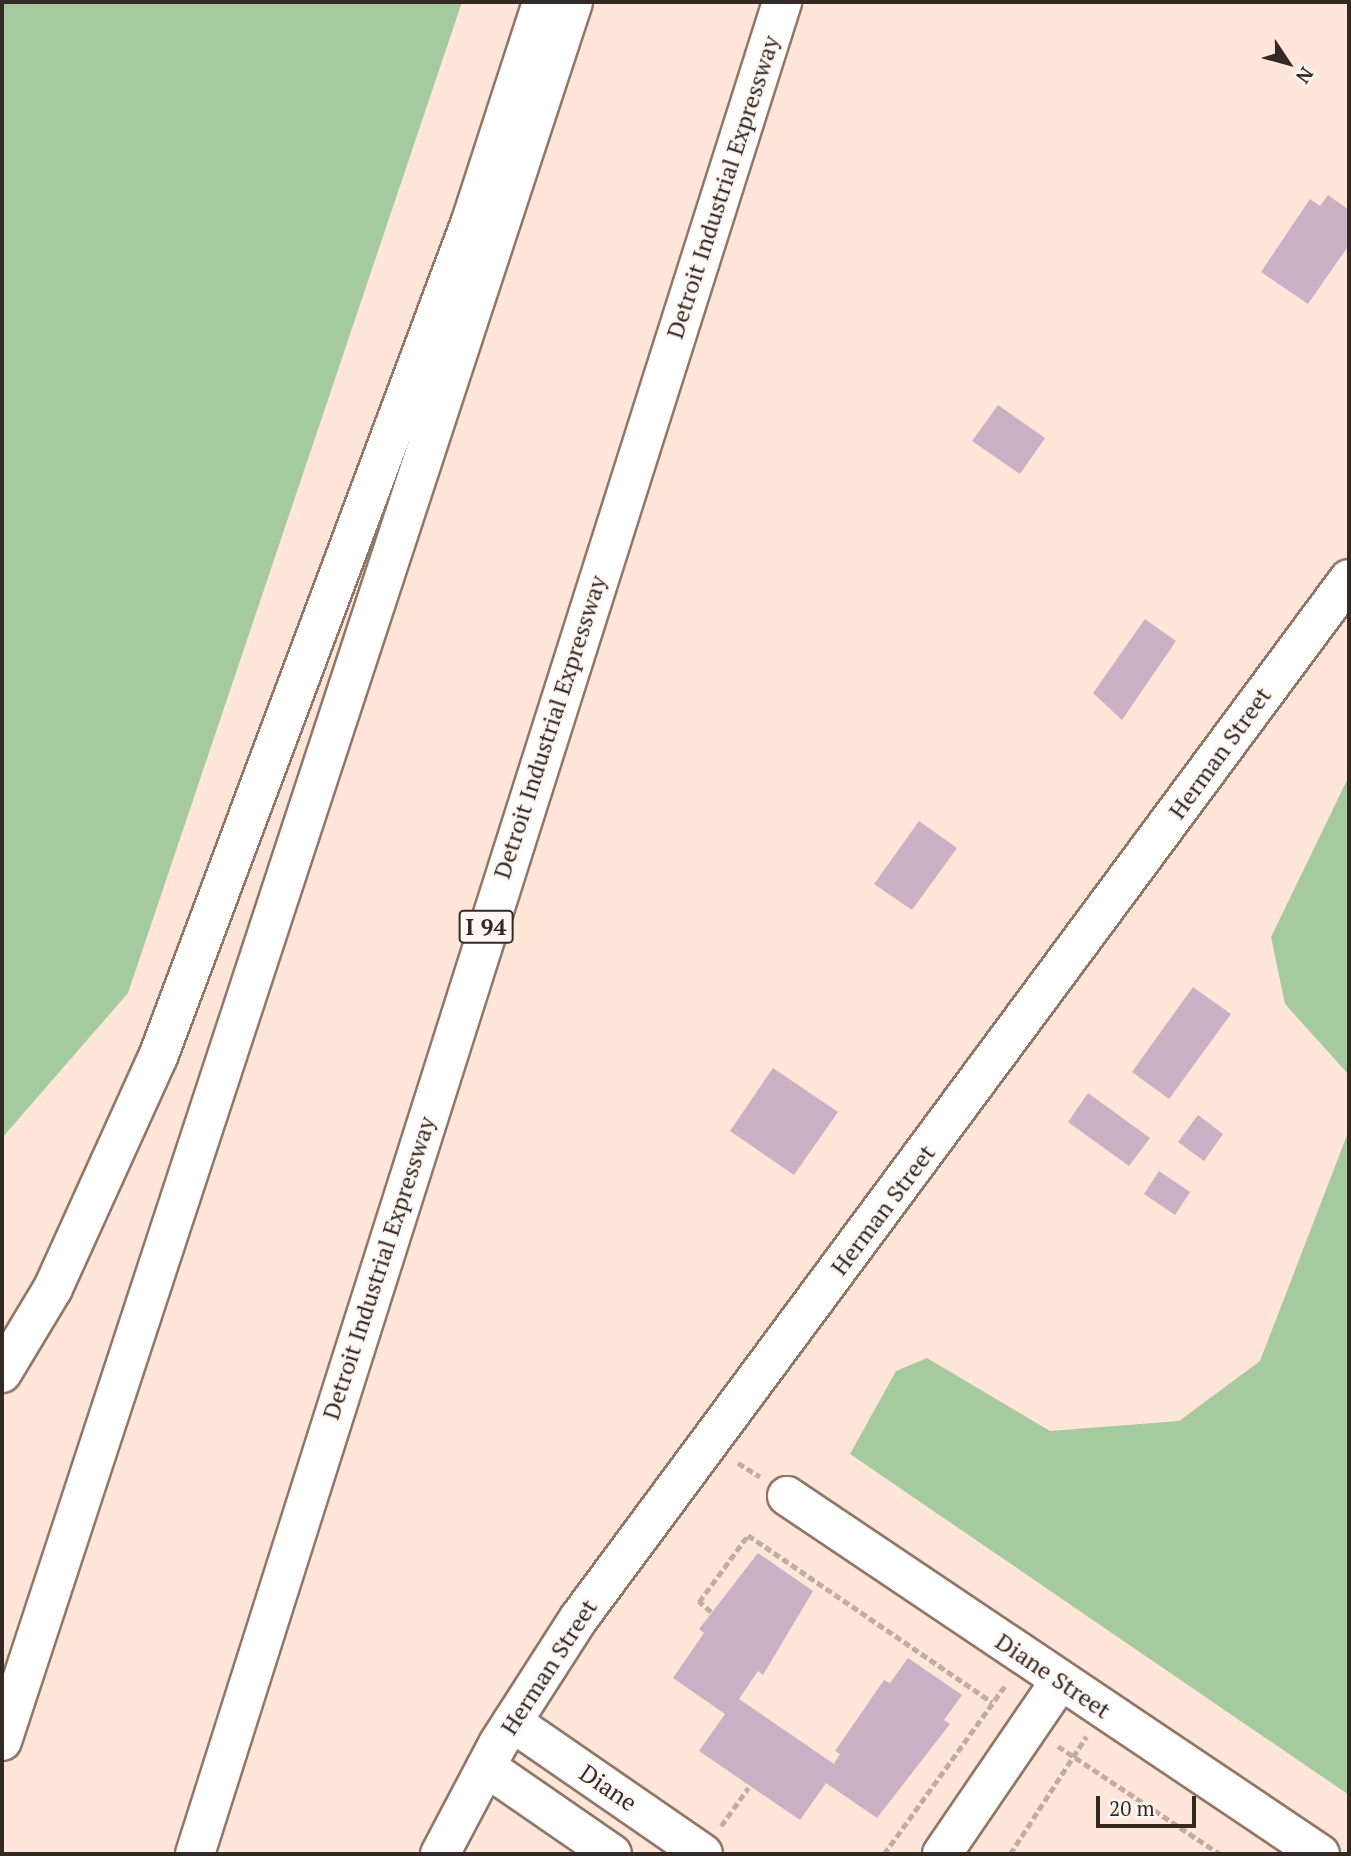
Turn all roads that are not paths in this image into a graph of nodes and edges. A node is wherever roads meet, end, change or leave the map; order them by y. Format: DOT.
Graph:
graph roads {
  1 [pos="542,2"];
  2 [pos="573,2"];
  3 [pos="782,2"];
  4 [pos="1349,579"];
  5 [pos="2,1373"];
  6 [pos="787,1496"];
  7 [pos="252,1670"];
  8 [pos="1060,1681"];
  9 [pos="512,1722"];
  10 [pos="2,1741"];
  11 [pos="486,1767"];
  12 [pos="711,1842"];
  13 [pos="195,1854"];
  14 [pos="225,1854"];
  15 [pos="440,1854"];
  16 [pos="612,1854"];
  17 [pos="942,1854"];
  18 [pos="1320,1854"];
  1 -- 5 [label="main road"];
  2 -- 10 [label="main road"];
  3 -- 7 [label="main road, Detroit Industrial Expressway / I 94"];
  4 -- 9 [label="main road, Herman Street"];
  6 -- 8 [label="main road, Diane Street"];
  7 -- 13 [label="main road, Detroit Industrial Expressway / I 94"];
  7 -- 14 [label="main road"];
  8 -- 17 [label="main road"];
  8 -- 18 [label="main road, Diane Street"];
  9 -- 11 [label="main road, Herman Street"];
  9 -- 12 [label="main road, Diane"];
  11 -- 15 [label="main road, Herman Street"];
  11 -- 16 [label="main road"];
}
